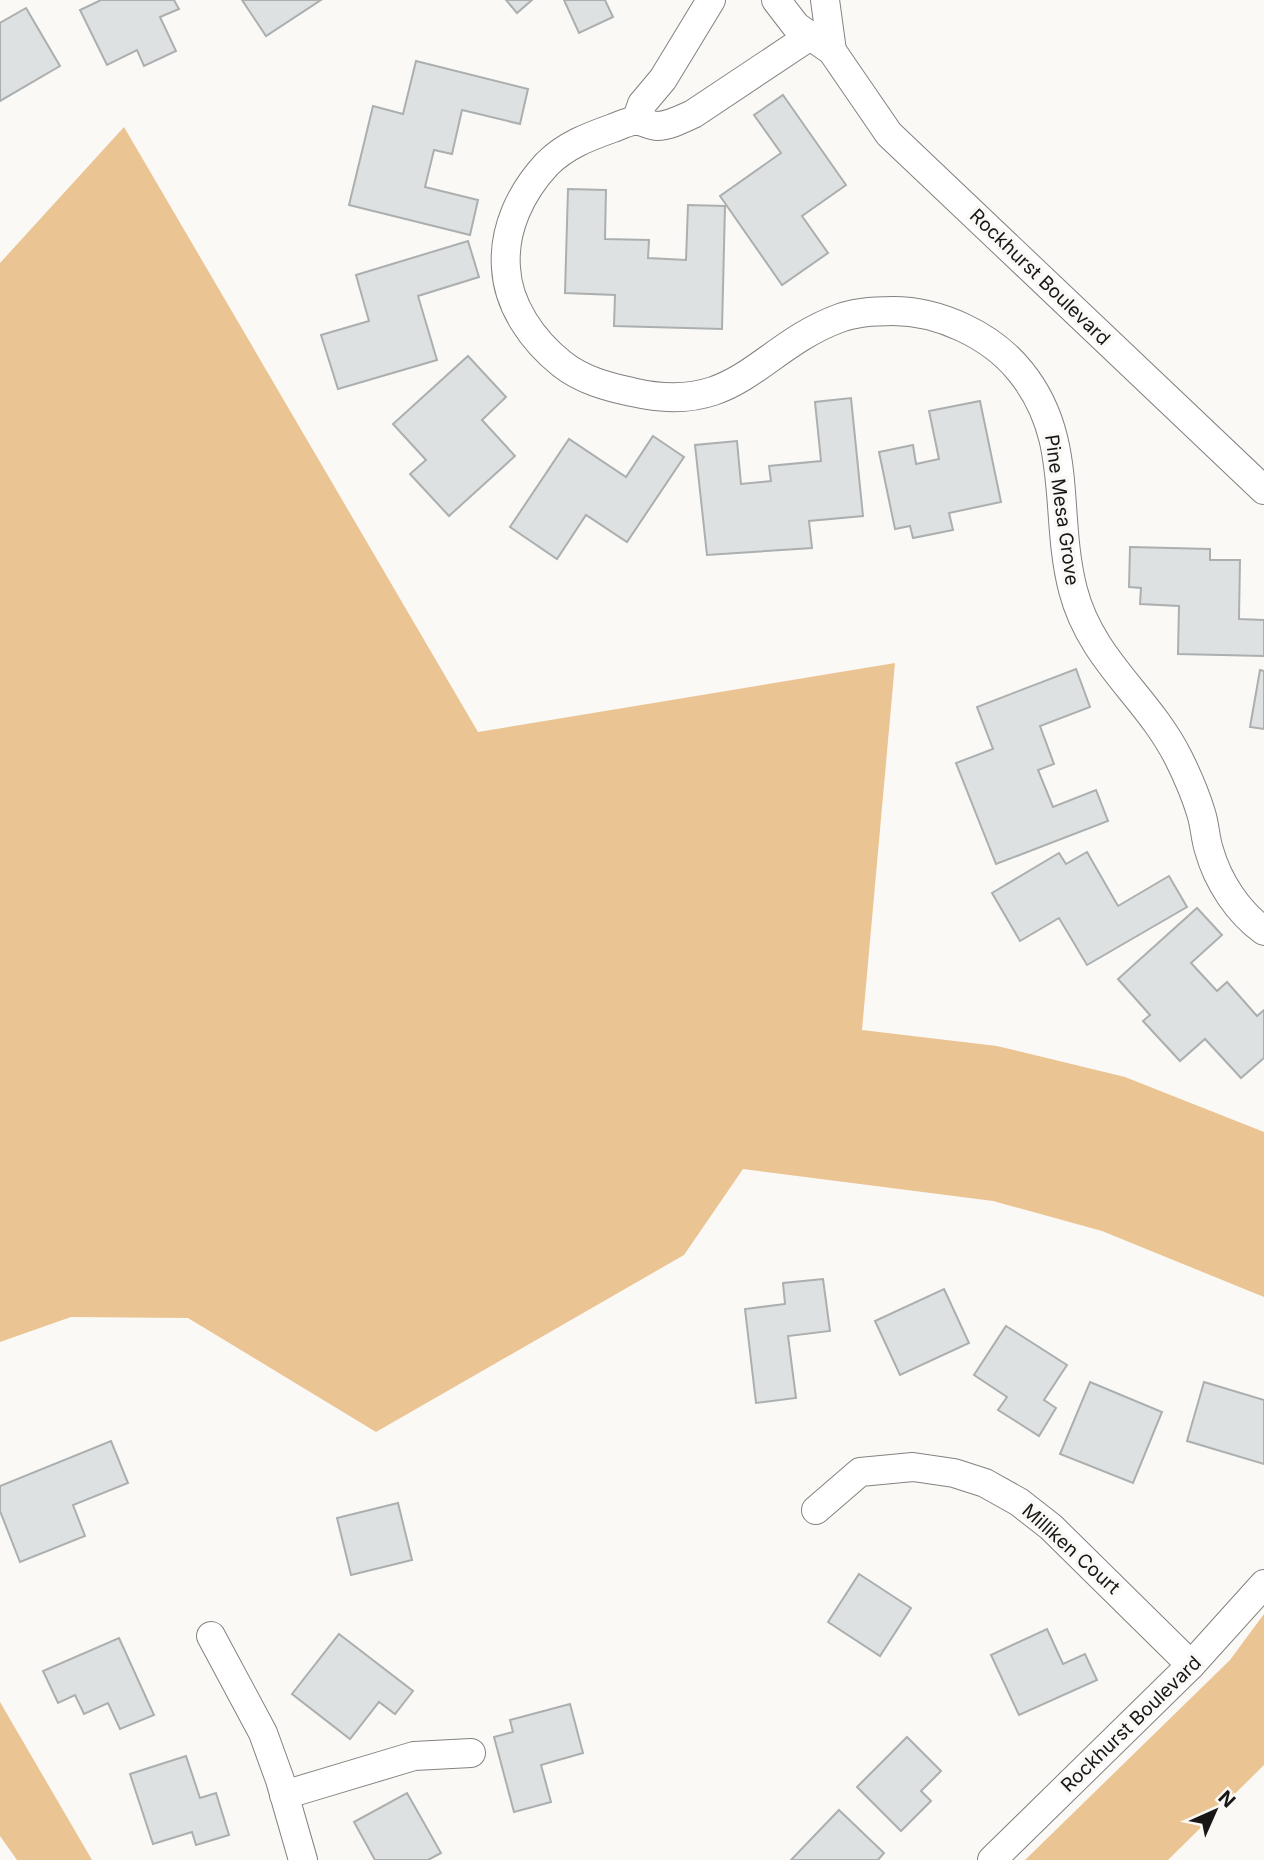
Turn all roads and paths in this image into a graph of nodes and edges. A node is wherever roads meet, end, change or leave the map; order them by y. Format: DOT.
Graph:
graph roads {
  1 [pos="711,0"];
  2 [pos="776,0"];
  3 [pos="825,0"];
  4 [pos="821,43"];
  5 [pos="636,121"];
  6 [pos="1264,490"];
  7 [pos="1264,931"];
  8 [pos="816,1510"];
  9 [pos="1264,1584"];
  10 [pos="211,1636"];
  11 [pos="1191,1665"];
  12 [pos="471,1753"];
  13 [pos="284,1795"];
  14 [pos="303,1860"];
  15 [pos="992,1860"];
  1 -- 5 [label="street"];
  2 -- 4 [label="street, Rockhurst Boulevard"];
  3 -- 4 [label="street, Rockhurst Boulevard"];
  4 -- 5 [label="street, Pine Mesa Grove"];
  4 -- 6 [label="street, Rockhurst Boulevard"];
  5 -- 7 [label="street, Pine Mesa Grove"];
  8 -- 11 [label="street, Milliken Court"];
  9 -- 11 [label="street, Rockhurst Boulevard"];
  10 -- 13 [label="street"];
  11 -- 15 [label="street, Rockhurst Boulevard"];
  12 -- 13 [label="street"];
  13 -- 14 [label="street"];
}
